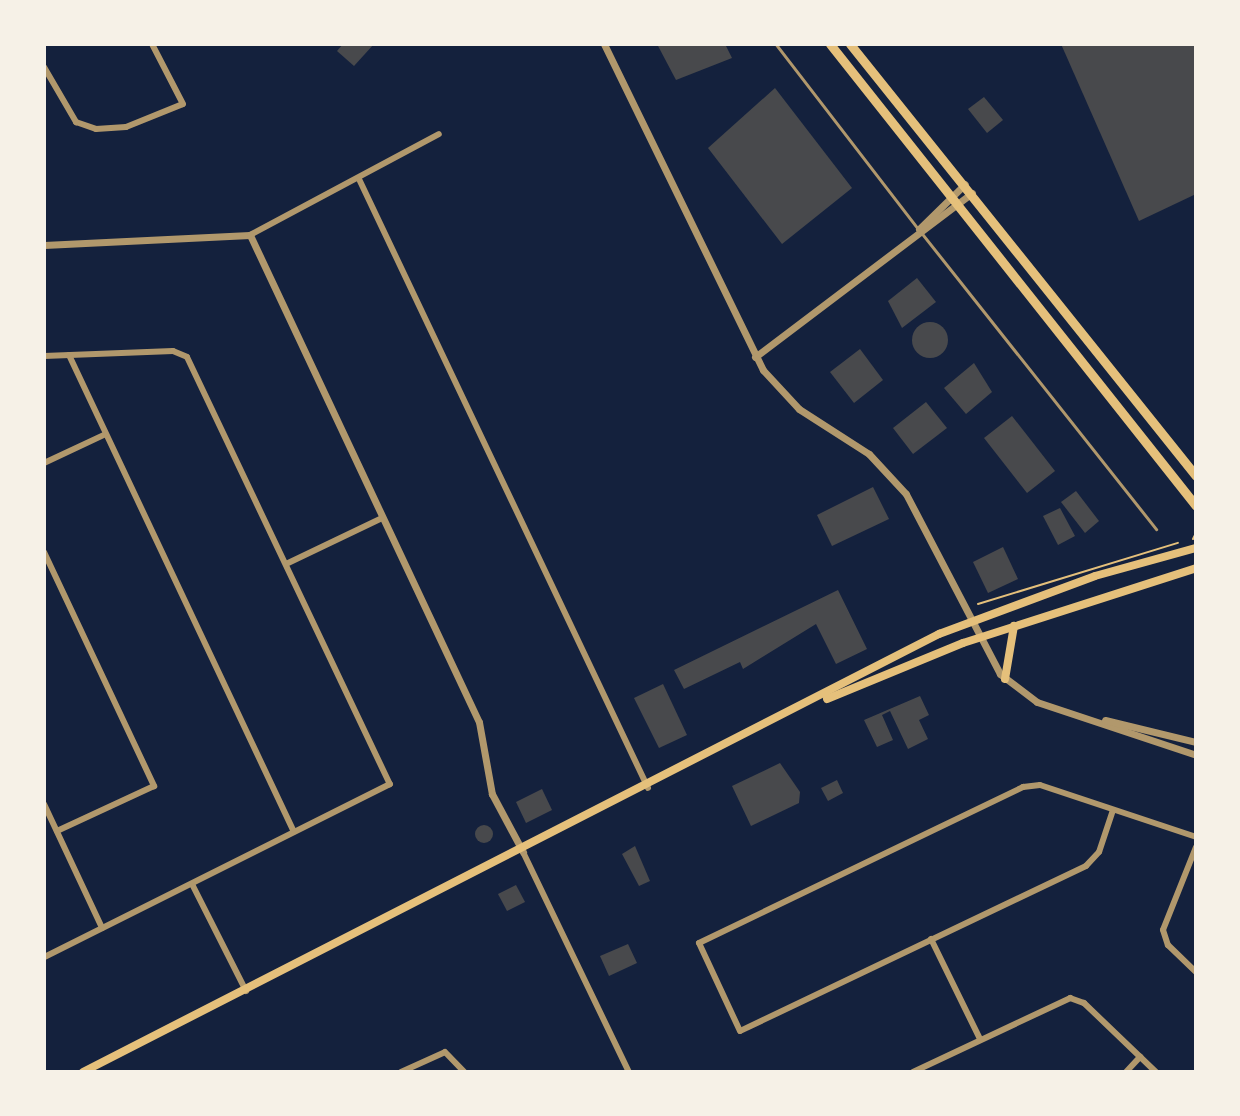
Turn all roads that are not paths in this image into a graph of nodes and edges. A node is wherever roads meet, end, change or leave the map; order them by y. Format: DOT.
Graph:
graph roads {
  1 [pos="152,44"];
  2 [pos="604,44"];
  3 [pos="776,44"];
  4 [pos="830,44"];
  5 [pos="850,44"];
  6 [pos="44,67"];
  7 [pos="439,134"];
  8 [pos="359,179"];
  9 [pos="966,184"];
  10 [pos="973,192"];
  11 [pos="951,196"];
  12 [pos="957,204"];
  13 [pos="919,229"];
  14 [pos="250,235"];
  15 [pos="44,245"];
  16 [pos="69,355"];
  17 [pos="44,356"];
  18 [pos="755,357"];
  19 [pos="106,434"];
  20 [pos="44,463"];
  21 [pos="1195,473"];
  22 [pos="1196,506"];
  23 [pos="382,518"];
  24 [pos="1157,529"];
  25 [pos="1196,548"];
  26 [pos="44,552"];
  27 [pos="286,564"];
  28 [pos="1196,568"];
  29 [pos="972,621"];
  30 [pos="1014,626"];
  31 [pos="979,638"];
  32 [pos="1005,679"];
  33 [pos="1050,707"];
  34 [pos="802,708"];
  35 [pos="1196,742"];
  36 [pos="1196,755"];
  37 [pos="648,788"];
  38 [pos="44,804"];
  39 [pos="1113,810"];
  40 [pos="57,831"];
  41 [pos="294,832"];
  42 [pos="1196,837"];
  43 [pos="1196,847"];
  44 [pos="523,852"];
  45 [pos="192,884"];
  46 [pos="102,928"];
  47 [pos="931,939"];
  48 [pos="44,957"];
  49 [pos="1196,972"];
  50 [pos="246,991"];
  51 [pos="981,1039"];
  52 [pos="1140,1057"];
  53 [pos="83,1072"];
  54 [pos="401,1072"];
  55 [pos="464,1072"];
  56 [pos="629,1072"];
  57 [pos="913,1072"];
  58 [pos="1126,1072"];
  59 [pos="1156,1072"];
  1 -- 6 [label="street"];
  2 -- 18 [label="street"];
  3 -- 13 [label="lane"];
  4 -- 11 [label="main road"];
  5 -- 9 [label="main road"];
  7 -- 8 [label="street"];
  8 -- 14 [label="street"];
  8 -- 37 [label="street"];
  9 -- 10 [label="main road"];
  9 -- 11 [label="street"];
  10 -- 12 [label="street"];
  10 -- 21 [label="main road"];
  11 -- 12 [label="main road"];
  11 -- 13 [label="street"];
  12 -- 13 [label="street"];
  12 -- 22 [label="main road"];
  13 -- 18 [label="street"];
  13 -- 24 [label="lane"];
  14 -- 15 [label="street"];
  14 -- 23 [label="street"];
  16 -- 17 [label="street"];
  16 -- 19 [label="street"];
  16 -- 27 [label="street"];
  18 -- 29 [label="street"];
  19 -- 20 [label="street"];
  19 -- 41 [label="street"];
  23 -- 27 [label="street"];
  23 -- 44 [label="street"];
  25 -- 29 [label="main road"];
  26 -- 40 [label="street"];
  27 -- 41 [label="street"];
  28 -- 30 [label="main road"];
  29 -- 31 [label="street"];
  29 -- 34 [label="main road"];
  30 -- 31 [label="main road"];
  30 -- 32 [label="main road"];
  31 -- 32 [label="street"];
  31 -- 34 [label="main road"];
  32 -- 33 [label="street"];
  33 -- 35 [label="street"];
  33 -- 36 [label="street"];
  34 -- 37 [label="main road"];
  37 -- 44 [label="main road"];
  38 -- 40 [label="street"];
  39 -- 42 [label="street"];
  39 -- 47 [label="street"];
  39 -- 47 [label="street"];
  40 -- 46 [label="street"];
  41 -- 45 [label="street"];
  43 -- 49 [label="street"];
  44 -- 50 [label="main road"];
  44 -- 56 [label="street"];
  45 -- 46 [label="street"];
  45 -- 50 [label="street"];
  46 -- 48 [label="street"];
  47 -- 51 [label="street"];
  50 -- 53 [label="main road"];
  51 -- 52 [label="street"];
  51 -- 57 [label="street"];
  52 -- 58 [label="street"];
  52 -- 59 [label="street"];
  54 -- 55 [label="street"];
}
